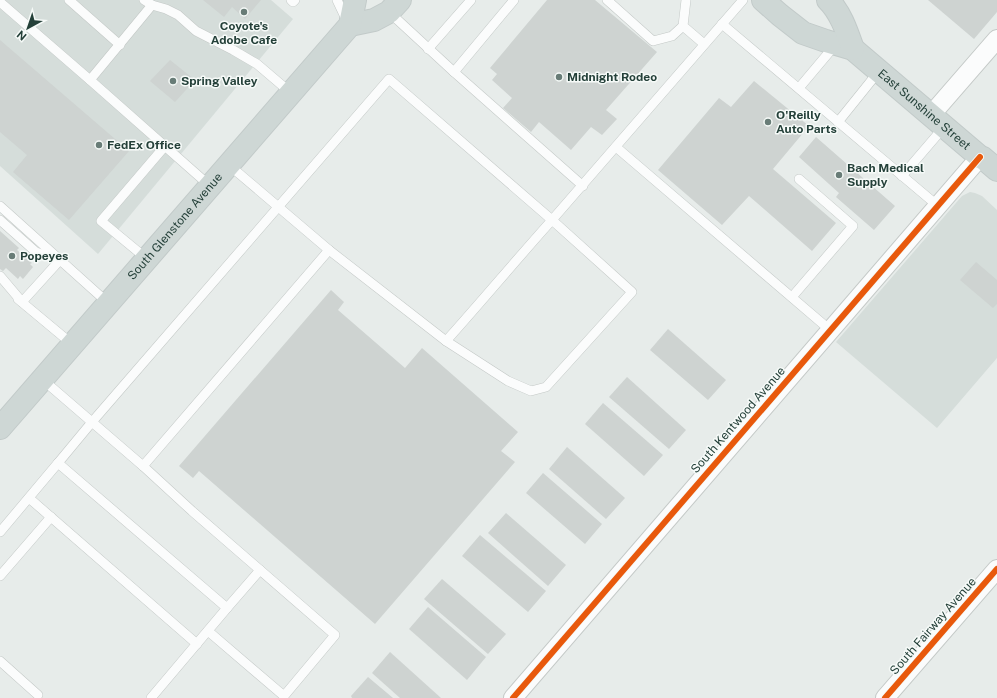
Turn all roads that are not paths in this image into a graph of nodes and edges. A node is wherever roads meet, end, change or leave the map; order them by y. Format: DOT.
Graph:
graph roads {
  1 [pos="69,0"];
  2 [pos="291,0"];
  3 [pos="295,0"];
  4 [pos="337,0"];
  5 [pos="355,0"];
  6 [pos="471,0"];
  7 [pos="514,0"];
  8 [pos="607,0"];
  9 [pos="686,0"];
  10 [pos="742,0"];
  11 [pos="763,0"];
  12 [pos="828,0"];
  13 [pos="0,2"];
  14 [pos="148,3"];
  15 [pos="395,6"];
  16 [pos="722,24"];
  17 [pos="350,26"];
  18 [pos="683,26"];
  19 [pos="997,39"];
  20 [pos="704,44"];
  21 [pos="120,45"];
  22 [pos="844,47"];
  23 [pos="428,49"];
  24 [pos="454,72"];
  25 [pos="879,72"];
  26 [pos="90,80"];
  27 [pos="799,88"];
  28 [pos="291,94"];
  29 [pos="938,121"];
  30 [pos="838,122"];
  31 [pos="165,146"];
  32 [pos="616,147"];
  33 [pos="980,157"];
  34 [pos="229,165"];
  35 [pos="997,170"];
  36 [pos="902,176"];
  37 [pos="799,179"];
  38 [pos="210,186"];
  39 [pos="583,186"];
  40 [pos="278,206"];
  41 [pos="938,206"];
  42 [pos="2,208"];
  43 [pos="0,220"];
  44 [pos="552,220"];
  45 [pos="329,250"];
  46 [pos="146,259"];
  47 [pos="60,260"];
  48 [pos="0,276"];
  49 [pos="0,284"];
  50 [pos="792,298"];
  51 [pos="22,302"];
  52 [pos="108,303"];
  53 [pos="830,330"];
  54 [pos="446,341"];
  55 [pos="72,344"];
  56 [pos="42,379"];
  57 [pos="92,422"];
  58 [pos="0,428"];
  59 [pos="58,463"];
  60 [pos="143,466"];
  61 [pos="29,498"];
  62 [pos="51,517"];
  63 [pos="0,532"];
  64 [pos="997,569"];
  65 [pos="260,570"];
  66 [pos="0,576"];
  67 [pos="227,608"];
  68 [pos="208,631"];
  69 [pos="197,644"];
  70 [pos="0,661"];
  71 [pos="38,695"];
  72 [pos="151,698"];
  73 [pos="513,698"];
  74 [pos="885,698"];
  1 -- 21 [label="lane"];
  2 -- 3 [label="lane"];
  4 -- 17 [label="lane"];
  5 -- 17 [label="main road"];
  6 -- 23 [label="lane"];
  7 -- 24 [label="lane"];
  8 -- 18 [label="lane"];
  9 -- 18 [label="lane"];
  10 -- 16 [label="lane"];
  11 -- 22 [label="main road, East Sunshine Street"];
  12 -- 22 [label="main road, East Sunshine Street"];
  13 -- 26 [label="lane"];
  14 -- 21 [label="lane"];
  14 -- 28 [label="lane"];
  15 -- 17 [label="main road"];
  15 -- 23 [label="lane"];
  16 -- 20 [label="lane"];
  16 -- 27 [label="lane"];
  17 -- 28 [label="main road, South Glenstone Avenue"];
  18 -- 20 [label="lane"];
  19 -- 29 [label="street"];
  20 -- 32 [label="lane"];
  21 -- 26 [label="lane"];
  22 -- 25 [label="main road, East Sunshine Street"];
  22 -- 27 [label="lane"];
  23 -- 24 [label="lane"];
  24 -- 39 [label="lane"];
  25 -- 29 [label="main road, East Sunshine Street"];
  25 -- 30 [label="lane"];
  26 -- 31 [label="lane"];
  27 -- 30 [label="lane"];
  28 -- 34 [label="main road, South Glenstone Avenue"];
  29 -- 33 [label="main road, East Sunshine Street"];
  29 -- 36 [label="lane"];
  30 -- 36 [label="lane"];
  31 -- 38 [label="lane"];
  31 -- 46 [label="lane"];
  32 -- 39 [label="lane"];
  32 -- 50 [label="lane"];
  33 -- 35 [label="main road, East Sunshine Street"];
  33 -- 41 [label="street, South Kentwood Avenue"];
  34 -- 38 [label="main road, South Glenstone Avenue"];
  34 -- 40 [label="lane"];
  36 -- 41 [label="lane"];
  37 -- 50 [label="lane"];
  38 -- 46 [label="main road, South Glenstone Avenue"];
  39 -- 44 [label="lane"];
  40 -- 44 [label="lane"];
  40 -- 45 [label="lane"];
  40 -- 57 [label="lane"];
  41 -- 53 [label="street, South Kentwood Avenue"];
  42 -- 47 [label="lane"];
  43 -- 47 [label="lane"];
  44 -- 54 [label="lane"];
  44 -- 54 [label="lane"];
  45 -- 54 [label="lane"];
  45 -- 60 [label="lane"];
  46 -- 52 [label="main road, South Glenstone Avenue"];
  47 -- 51 [label="lane"];
  47 -- 52 [label="lane"];
  48 -- 51 [label="lane"];
  49 -- 51 [label="lane"];
  50 -- 53 [label="lane"];
  51 -- 55 [label="lane"];
  52 -- 55 [label="main road, South Glenstone Avenue"];
  53 -- 73 [label="street, South Kentwood Avenue"];
  55 -- 56 [label="main road, South Glenstone Avenue"];
  56 -- 57 [label="lane"];
  56 -- 58 [label="main road, South Glenstone Avenue"];
  57 -- 59 [label="lane"];
  57 -- 60 [label="lane"];
  59 -- 61 [label="lane"];
  59 -- 67 [label="lane"];
  60 -- 65 [label="lane"];
  61 -- 62 [label="lane"];
  61 -- 63 [label="lane"];
  62 -- 66 [label="lane"];
  62 -- 69 [label="lane"];
  64 -- 74 [label="street, South Fairway Avenue"];
  65 -- 67 [label="lane"];
  65 -- 68 [label="lane"];
  67 -- 68 [label="lane"];
  68 -- 69 [label="lane"];
  69 -- 72 [label="lane"];
  70 -- 71 [label="lane"];
}
